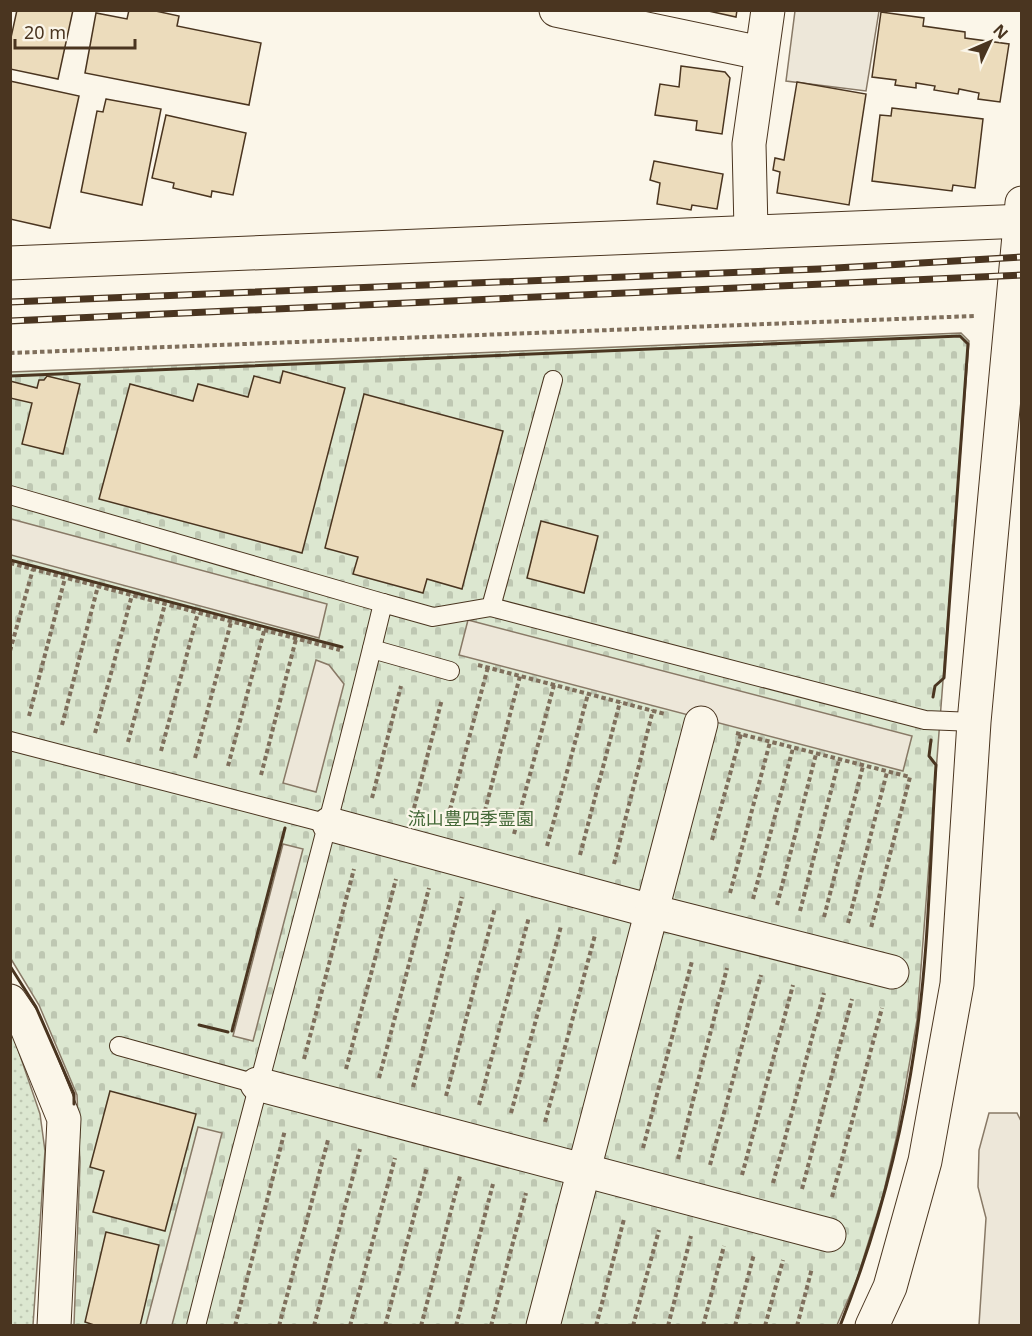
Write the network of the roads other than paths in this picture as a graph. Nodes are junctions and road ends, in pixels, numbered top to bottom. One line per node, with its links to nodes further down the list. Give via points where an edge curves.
1 (556, 10): 3 (street, via 641,22)
2 (768, 10): 3 (street)
3 (761, 53): 5 (street, via 749,144)
4 (1020, 215): 5 (street); 13 (street)
5 (751, 230): 6 (street)
6 (10, 263)
7 (553, 380): 10 (lane)
8 (10, 495): 9 (lane)
9 (383, 603): 10 (lane, via 433,617); 11 (lane)
10 (491, 607): 13 (lane, via 925,720)
11 (371, 653): 12 (lane); 16 (lane)
12 (450, 671)
13 (974, 722): 27 (street, via 957,984 925,1161 890,1287)
14 (701, 723): 17 (street)
15 (16, 742): 16 (lane)
16 (329, 824): 17 (street); 21 (lane)
17 (651, 911): 18 (street); 22 (street)
18 (892, 972)
19 (10, 1001): 24 (street, via 25,1023 64,1119)
20 (119, 1046): 21 (lane)
21 (257, 1084): 22 (street); 25 (lane)
22 (584, 1170): 23 (street); 26 (street)
23 (825, 1234)
24 (54, 1326)
25 (196, 1326)
26 (543, 1326)
27 (872, 1326)

